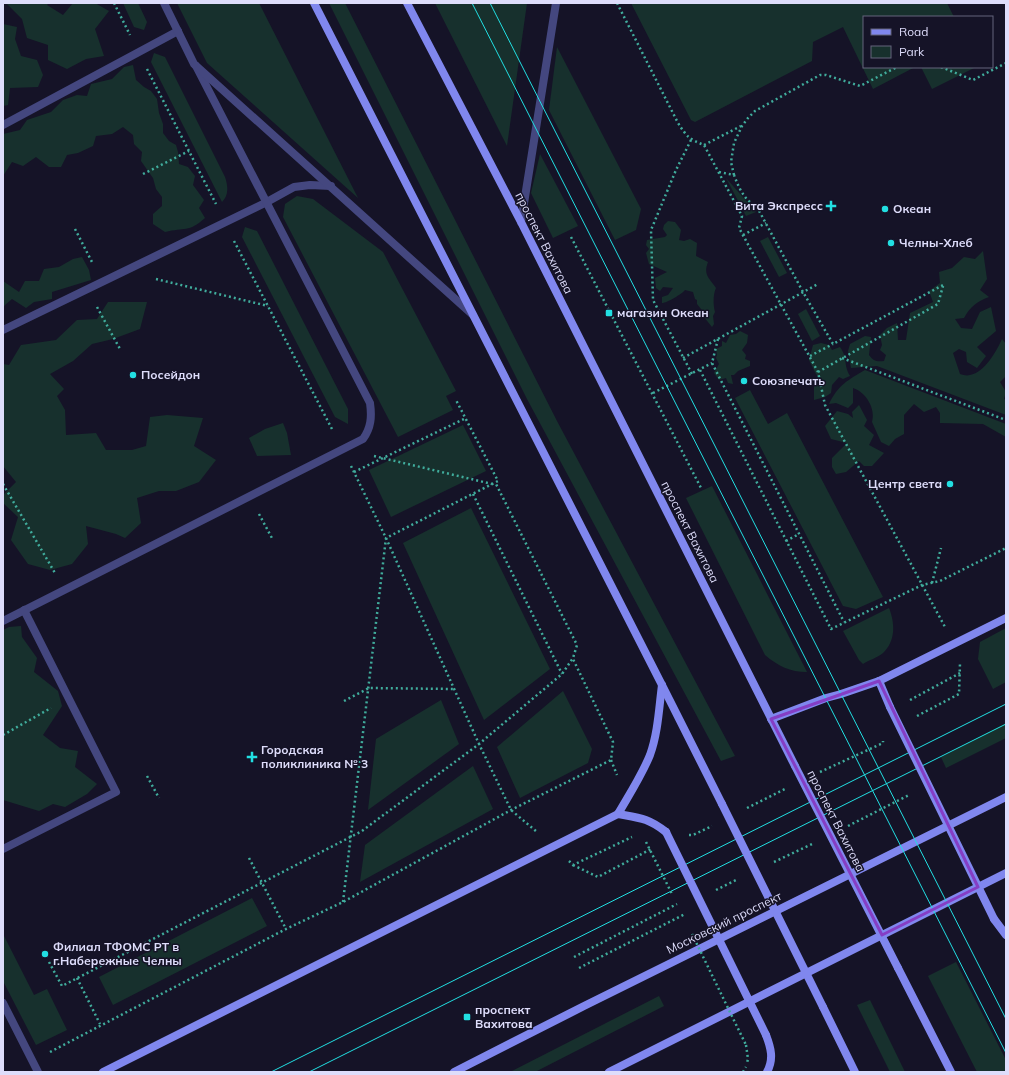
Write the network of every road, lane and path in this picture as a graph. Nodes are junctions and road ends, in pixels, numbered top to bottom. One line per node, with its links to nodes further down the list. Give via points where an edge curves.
1 (114, 3): 8 (path)
2 (164, 3): 7 (street)
3 (314, 3): 37 (main road)
4 (407, 3): 24 (main road, проспект Вахитова)
5 (556, 3): 24 (street)
6 (617, 3): 15 (path, via 678,123)
7 (178, 31): 8 (street); 10 (street)
8 (138, 52): 13 (street); 17 (path)
9 (1006, 63): 12 (path, via 973,80)
10 (194, 64): 21 (street); 22 (street)
11 (895, 68): 14 (path, via 860,86 820,75 754,111)
12 (944, 68)
13 (3, 125)
14 (742, 126): 16 (path); 20 (path, via 732,152)
15 (691, 140): 16 (path); 43 (path, via 651,230 652,300)
16 (704, 145): 18 (path)
17 (189, 151): 19 (path); 23 (path)
18 (718, 171): 20 (path); 27 (path, via 742,216 739,228)
19 (143, 174)
20 (734, 174): 25 (path, via 743,194 757,207)
21 (331, 186): 22 (street, via 294,187); 37 (street)
22 (265, 203): 30 (street); 53 (street, via 370,403 368,433)
23 (217, 206)
24 (521, 222): 84 (main road, проспект Вахитова)
25 (766, 222): 27 (path); 34 (path)
26 (75, 229): 31 (path)
27 (743, 235): 35 (path)
28 (571, 237): 49 (path)
29 (234, 240): 36 (path)
30 (124, 271): 31 (street); 36 (path)
31 (102, 282): 33 (street)
32 (818, 284): 34 (path)
33 (88, 289): 38 (street); 41 (path)
34 (803, 292): 35 (path); 40 (path)
35 (781, 304): 39 (path); 42 (path)
36 (268, 306): 53 (path)
37 (473, 316): 77 (main road)
38 (3, 330)
39 (718, 339): 43 (path); 45 (path)
40 (833, 344): 42 (path); 44 (path, via 943,285 938,304)
41 (120, 349)
42 (810, 356): 47 (path)
43 (683, 358): 48 (path)
44 (842, 358): 47 (path); 52 (path)
45 (712, 363): 46 (path); 61 (path)
46 (700, 370): 48 (path); 64 (path)
47 (818, 372): 68 (path, via 825,405)
48 (692, 374): 49 (path)
49 (653, 393): 58 (path)
50 (456, 400): 51 (path)
51 (466, 418): 54 (path); 56 (path, via 498,481)
52 (1006, 420)
53 (342, 449): 55 (path); 69 (street)
54 (383, 458): 55 (path); 56 (path)
55 (354, 472): 62 (path)
56 (494, 483): 59 (path); 74 (path, via 577,645)
57 (3, 484): 69 (path)
58 (701, 488)
59 (473, 494): 62 (path); 75 (path)
60 (259, 514): 63 (path)
61 (800, 534): 64 (path); 73 (path)
62 (386, 538): 78 (path); 79 (path)
63 (273, 540)
64 (786, 541): 73 (path, via 831,629)
65 (941, 548): 67 (path)
66 (1006, 548): 67 (path, via 940,581)
67 (932, 582): 68 (path)
68 (922, 585): 73 (path)
69 (65, 589): 70 (street)
70 (24, 610): 72 (street); 80 (street)
71 (1006, 618): 76 (main road)
72 (3, 621)
73 (844, 622)
74 (573, 658): 75 (path); 88 (path, via 613,742)
75 (562, 674): 87 (path)
76 (879, 681): 84 (main road); 123 (main road, bridge, via 994,919)
77 (662, 685): 98 (main road, via 657,727 650,754); 137 (main road, bridge)
78 (369, 688): 79 (path); 81 (path); 104 (path)
79 (454, 689): 87 (path)
80 (69, 698): 85 (path); 108 (street, via 116,792)
81 (344, 701)
82 (905, 702): 83 (path, via 960,673 959,694)
83 (915, 717)
84 (771, 719): 138 (main road, проспект Вахитова, bridge)
85 (3, 735)
86 (884, 738): 89 (path, via 883,742)
87 (479, 744): 96 (path); 104 (path)
88 (611, 760): 90 (path); 96 (path)
89 (816, 774)
90 (617, 775)
91 (147, 776): 95 (path)
92 (788, 787): 97 (path)
93 (909, 795): 100 (path)
94 (1006, 797): 133 (main road, Московский проспект)
95 (159, 798)
96 (511, 810): 101 (path); 117 (path)
97 (741, 811)
98 (618, 814): 132 (main road); 136 (main road, bridge, via 643,818 666,832 766,1035 771,1049 771,1062)
99 (713, 825): 102 (path, via 693,835)
100 (842, 829)
101 (537, 832)
102 (683, 834)
103 (635, 836): 112 (path)
104 (352, 837): 115 (path); 117 (path)
105 (646, 842): 124 (path, bridge, via 677,904)
106 (815, 842): 111 (path)
107 (658, 846): 112 (path, via 598,877)
108 (3, 849)
109 (564, 856): 112 (path)
110 (249, 858): 115 (path)
111 (774, 862)
112 (573, 866)
113 (1006, 873): 134 (main road)
114 (739, 879): 116 (path)
115 (262, 883): 121 (path); 127 (path)
116 (711, 892)
117 (343, 902): 121 (path)
118 (680, 911): 120 (path)
119 (690, 912): 126 (path)
120 (684, 918)
121 (286, 929): 129 (path)
122 (691, 932): 135 (path, bridge, via 746,1045 748,1059 746,1070)
123 (1006, 935)
124 (574, 957)
125 (49, 962): 127 (path, via 62,986)
126 (579, 968)
127 (77, 978): 129 (path)
128 (3, 1003): 130 (street)
129 (100, 1024): 130 (path)
130 (32, 1061): 131 (street)
131 (38, 1072)
132 (102, 1072)
133 (454, 1072)
134 (609, 1072)
135 (743, 1072)
136 (767, 1072)
137 (854, 1072)
138 (951, 1072)

